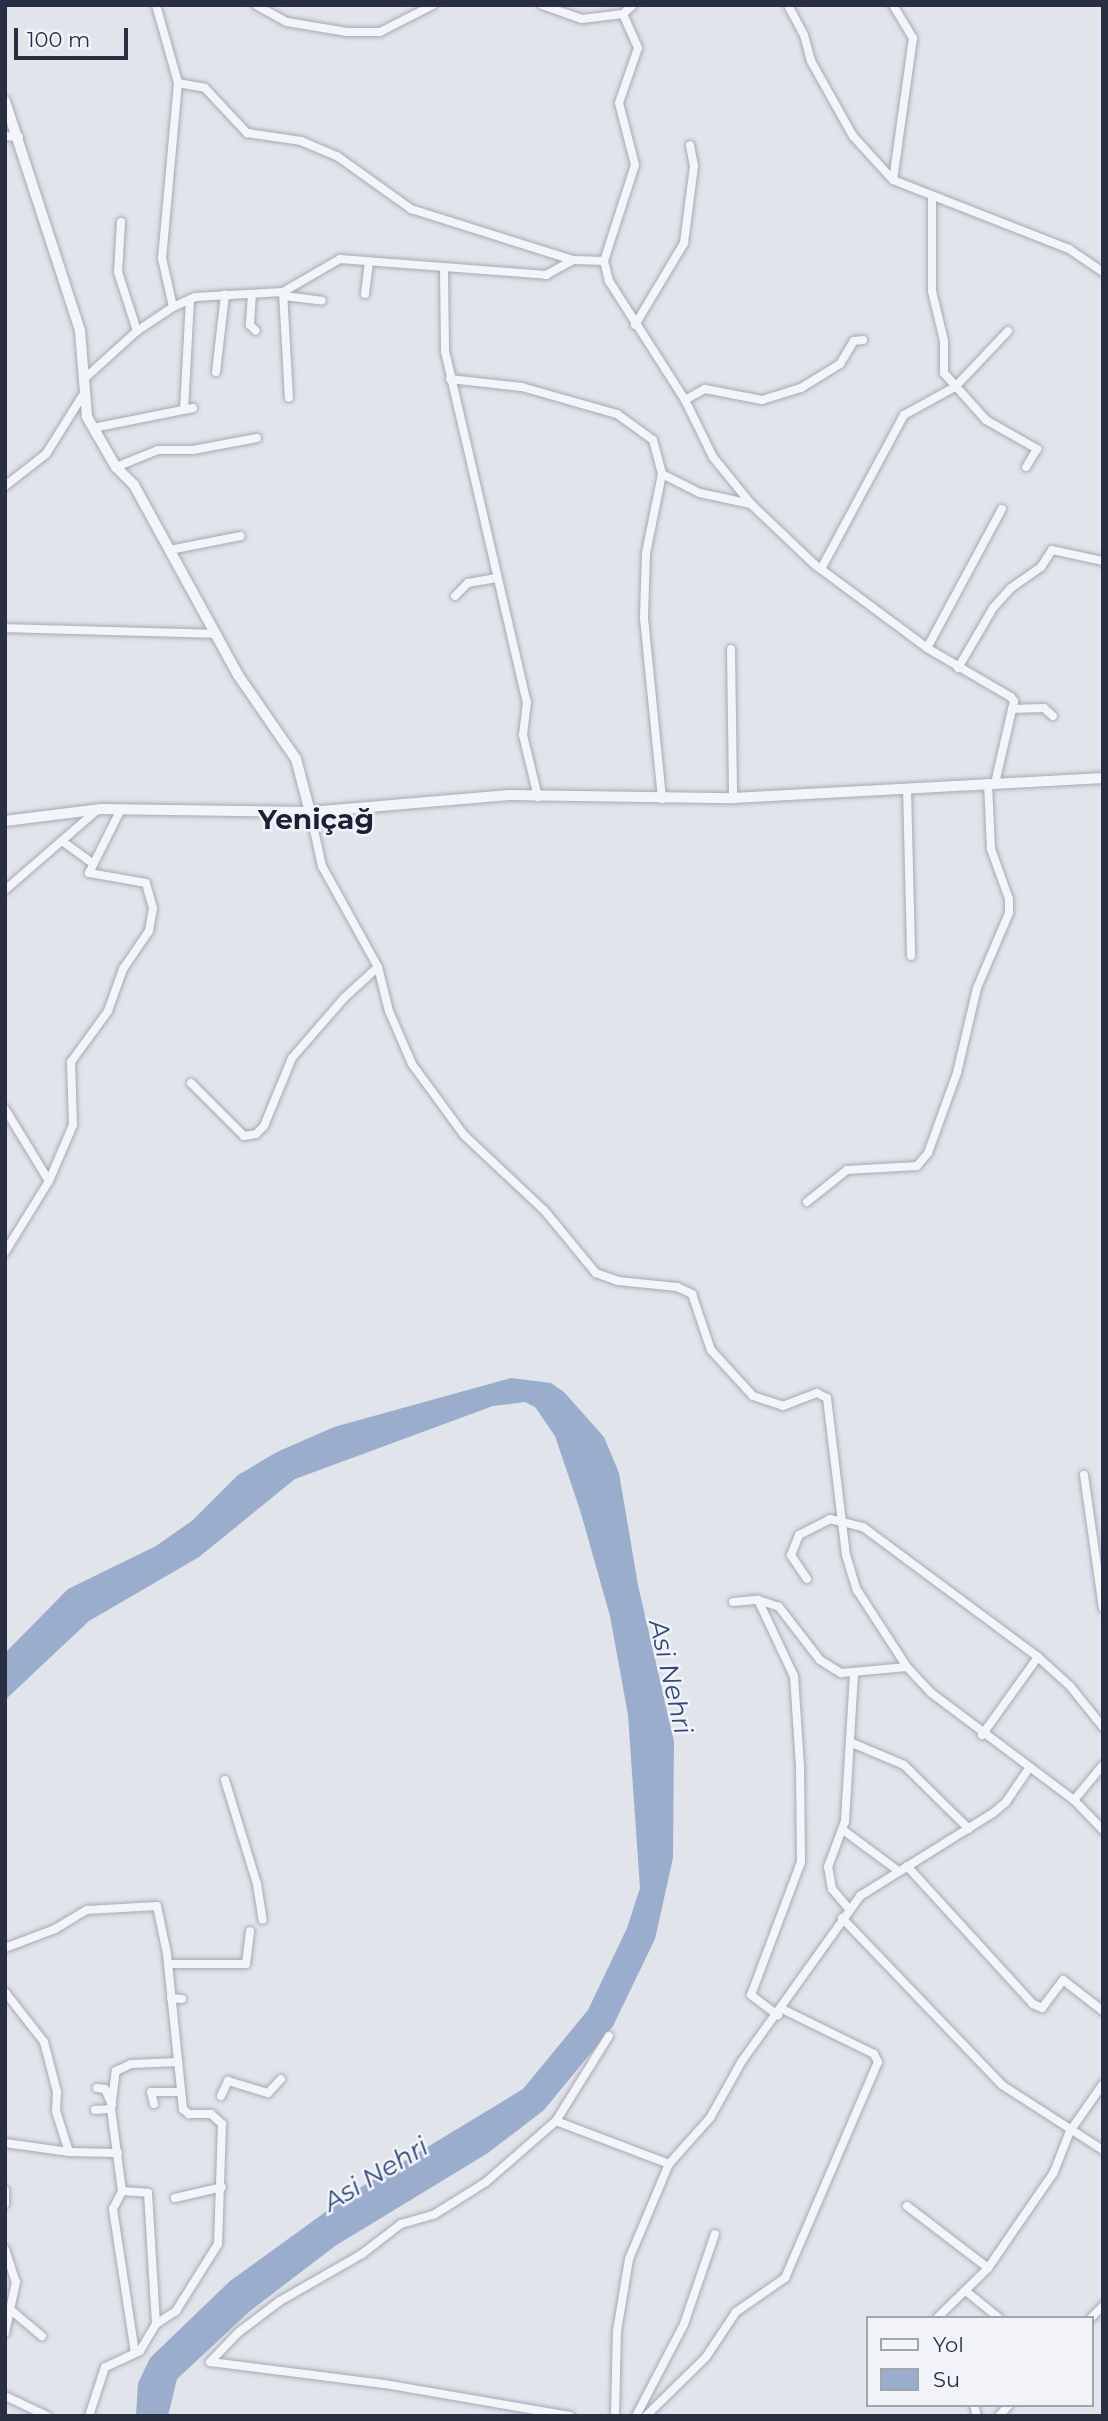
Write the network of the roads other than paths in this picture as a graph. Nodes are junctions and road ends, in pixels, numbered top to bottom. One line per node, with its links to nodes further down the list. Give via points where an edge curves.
1 (156, 5): 9 (street)
2 (256, 5): 3 (street, via 287,22 380,32)
3 (433, 5)
4 (542, 5): 8 (street, via 582,19)
5 (633, 5): 8 (street)
6 (788, 5): 14 (street, via 811,61 853,136)
7 (892, 5): 14 (street, via 913,38)
8 (623, 14): 19 (street, via 638,48 619,103 635,165)
9 (178, 83): 17 (street, via 205,88 247,133 301,141 337,156 411,209); 28 (street, via 162,258)
10 (5, 101): 12 (street)
11 (5, 136): 12 (street)
12 (19, 137): 35 (street, via 79,331)
13 (690, 145): 29 (street, via 694,166 684,243)
14 (893, 180): 15 (street)
15 (932, 196): 21 (street, via 1069,249); 37 (street, via 932,291 944,341 944,373)
16 (121, 222): 30 (street, via 118,271)
17 (573, 260): 19 (street); 20 (street, via 546,275)
18 (369, 261): 20 (street); 23 (street, via 340,259); 24 (street)
19 (604, 261): 29 (street, via 609,281)
20 (444, 269): 36 (street, via 442,321)
21 (1103, 272)
22 (252, 294): 23 (street); 25 (street); 31 (street, via 250,325)
23 (284, 294): 27 (street); 39 (street)
24 (365, 294)
25 (225, 295): 26 (street); 34 (street)
26 (190, 299): 28 (street); 41 (street, via 188,409)
27 (322, 301)
28 (173, 307): 30 (street)
29 (635, 326): 40 (street)
30 (137, 331): 35 (street)
31 (256, 331)
32 (1008, 331): 37 (street)
33 (863, 340): 40 (street, via 854,341 839,364 801,388 762,400 705,389)
34 (216, 372)
35 (84, 379): 38 (street)
36 (450, 379): 45 (street, via 522,387 617,414 653,440); 54 (street)
37 (955, 387): 44 (street, via 986,420 1037,449); 53 (street, via 904,415)
38 (83, 395): 41 (street); 46 (street, via 46,453)
39 (289, 398)
40 (685, 400): 48 (street, via 713,457)
41 (93, 428): 43 (street)
42 (257, 438): 43 (street, via 193,450 158,450)
43 (116, 467): 51 (street, via 135,485)
44 (1026, 467)
45 (662, 474): 48 (street, via 700,493); 68 (street, via 646,553 644,618)
46 (10, 475): 47 (street)
47 (5, 486)
48 (751, 504): 53 (street)
49 (1002, 509): 58 (street)
50 (241, 536): 51 (street)
51 (170, 550): 57 (street)
52 (1103, 561): 60 (street, via 1052,550 1041,567 1010,588 993,608)
53 (821, 569): 58 (street)
54 (497, 578): 55 (street, via 468,583); 66 (street, via 527,702 523,735)
55 (455, 596)
56 (5, 628): 57 (street)
57 (217, 634): 71 (street, via 296,759)
58 (927, 648): 60 (street)
59 (731, 649): 67 (street)
60 (958, 668): 61 (street, via 1011,697)
61 (1012, 709): 62 (street, via 1044,708); 64 (street)
62 (1053, 716)
63 (1103, 778): 64 (street)
64 (992, 783): 65 (street); 81 (street, via 991,849 1009,899 1009,913 977,988 957,1073 928,1153 917,1166 847,1170)
65 (907, 788): 67 (street); 76 (street)
66 (538, 797): 68 (street); 71 (street, via 509,795)
67 (733, 798): 68 (street)
68 (662, 799)
69 (121, 809): 70 (street); 71 (street); 74 (street)
70 (95, 812): 72 (street); 73 (street)
71 (310, 812): 77 (street, via 322,866)
72 (5, 821)
73 (62, 841): 74 (street); 75 (street)
74 (94, 864): 80 (street, via 89,873 146,883 153,908 149,931 123,969 108,1011 71,1062 73,1125)
75 (5, 890)
76 (911, 956)
77 (378, 967): 78 (street, via 292,1058 264,1126 256,1134 244,1136); 84 (street, via 389,1011 412,1064 464,1135 544,1210 584,1263 618,1281 677,1287 692,1294 711,1350 763,1402 783,1406 817,1393 827,1398)
78 (191, 1083)
79 (5, 1109): 80 (street)
80 (49, 1181): 82 (street)
81 (807, 1202)
82 (5, 1252)
83 (1084, 1475): 88 (street)
84 (841, 1518): 85 (street, via 810,1527 794,1541 792,1560); 89 (street, via 873,1534); 90 (street, via 857,1590)
85 (807, 1579)
86 (758, 1600): 87 (street); 91 (street, via 786,1614 830,1668); 114 (street, via 794,1676 800,1766 801,1862 751,1995)
87 (733, 1602)
88 (1103, 1608)
89 (1038, 1657): 92 (street, via 1070,1686); 93 (street)
90 (907, 1667): 91 (street); 93 (street, via 941,1703)
91 (854, 1673): 94 (street)
92 (1103, 1727)
93 (982, 1735): 96 (street)
94 (852, 1743): 99 (street, via 904,1765); 100 (street)
95 (1103, 1765): 98 (street)
96 (1030, 1766): 98 (street); 99 (street, via 1006,1802)
97 (225, 1780): 106 (street, via 257,1884)
98 (1074, 1800): 101 (street)
99 (969, 1829): 102 (street)
100 (843, 1830): 103 (street); 104 (street, via 828,1878)
101 (1103, 1830)
102 (907, 1866): 103 (street); 113 (street, via 1033,2004 1042,2008 1063,1980)
103 (897, 1870): 104 (street)
104 (849, 1909): 105 (street)
105 (842, 1918): 114 (street); 126 (street, via 1002,2085)
106 (263, 1920)
107 (250, 1931): 109 (street, via 246,1964)
108 (5, 1948): 109 (street, via 55,1929 87,1910 151,1902 162,1917)
109 (168, 1964): 111 (street)
110 (5, 1992): 129 (street, via 44,2042 57,2092 56,2112)
111 (171, 1998): 112 (street); 116 (street)
112 (183, 1999)
113 (1103, 2011)
114 (780, 2012): 131 (street, via 742,2061 710,2118); 156 (street, via 874,2054 878,2062 786,2278 736,2312 706,2357)
115 (609, 2036): 125 (street)
116 (177, 2062): 120 (street); 123 (street, via 117,2067)
117 (281, 2079): 121 (street, via 268,2093 228,2081)
118 (1103, 2084): 126 (street)
119 (97, 2088): 123 (street, via 105,2089)
120 (181, 2092): 122 (street, via 151,2092); 132 (street, via 186,2113 211,2114 221,2120)
121 (221, 2096)
122 (154, 2104)
123 (111, 2107): 124 (street); 130 (street)
124 (95, 2110)
125 (556, 2121): 131 (street); 153 (street, via 486,2182 435,2214 401,2224 362,2254 280,2301 239,2332 210,2362 384,2384)
126 (1070, 2131): 128 (street); 140 (street, via 1054,2172)
127 (5, 2143): 129 (street)
128 (1103, 2150)
129 (69, 2152): 130 (street)
130 (118, 2153): 134 (street)
131 (669, 2164): 154 (street, via 629,2259 617,2331)
132 (222, 2188): 135 (street); 146 (street, via 218,2244 176,2311)
133 (5, 2190): 136 (street)
134 (122, 2191): 146 (street, via 148,2193); 149 (street, via 113,2210)
135 (175, 2198)
136 (5, 2204)
137 (907, 2206): 140 (street)
138 (715, 2234): 155 (street, via 684,2324)
139 (5, 2249): 142 (street, via 16,2282)
140 (988, 2268): 141 (street)
141 (967, 2292): 144 (street); 145 (street)
142 (9, 2299): 143 (street)
143 (12, 2311): 147 (street); 148 (street)
144 (939, 2316)
145 (997, 2316)
146 (156, 2324): 149 (street)
147 (5, 2333)
148 (42, 2336)
149 (135, 2353): 152 (street, via 105,2367)
150 (5, 2396): 151 (street)
151 (47, 2416)
152 (89, 2416)
153 (570, 2416)
154 (615, 2416)
155 (636, 2416)
156 (646, 2416)

